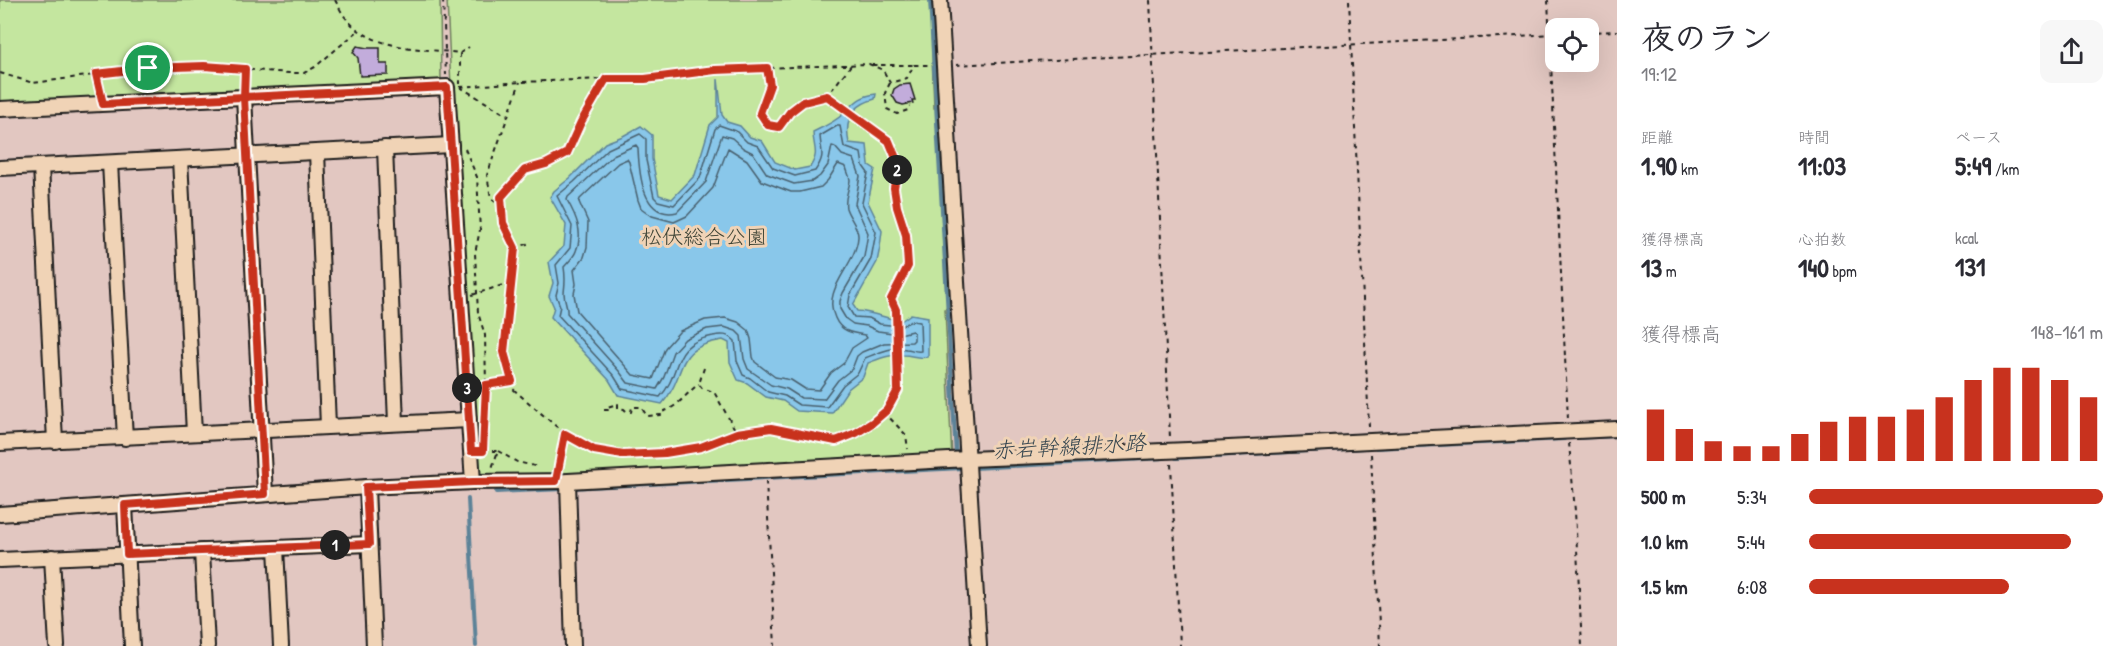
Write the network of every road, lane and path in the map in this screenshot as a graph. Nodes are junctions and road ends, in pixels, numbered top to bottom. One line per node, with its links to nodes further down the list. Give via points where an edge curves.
1 (335, 0): 8 (path, via 345,18)
2 (443, 0): 14 (path)
3 (940, 0): 20 (street)
4 (1150, 0): 16 (path)
5 (1349, 0): 12 (path)
6 (1548, 0): 7 (path)
7 (1549, 18)
8 (359, 30): 14 (path, via 394,45); 22 (path, via 304,73)
9 (1617, 31): 10 (path)
10 (1599, 32)
11 (1545, 34): 12 (path)
12 (1351, 45): 16 (path); 68 (path)
13 (469, 47): 15 (path)
14 (445, 51): 15 (path); 29 (path)
15 (460, 54): 29 (path)
16 (1153, 55): 20 (path); 72 (path)
17 (869, 64): 18 (path); 19 (path); 28 (path, via 883,70)
18 (851, 65): 21 (path); 30 (path)
19 (914, 65): 20 (path); 28 (path, via 908,78)
20 (944, 65): 73 (street)
21 (767, 68): 26 (path); 30 (path, via 770,85 760,113 768,125 779,127 803,102)
22 (245, 69): 25 (path, via 204,66); 31 (path)
23 (1551, 72): 61 (path)
24 (0, 73): 25 (path, via 33,83)
25 (96, 74): 33 (path)
26 (606, 79): 27 (path); 45 (path, via 567,153 525,170 501,197)
27 (520, 82): 29 (path); 36 (path)
28 (891, 83): 34 (path, via 885,93 887,109 897,114)
29 (454, 87): 31 (street); 32 (path); 36 (path); 37 (street)
30 (827, 96): 55 (path, via 889,141 898,163 894,188 906,235 908,266 891,299 896,310 898,390)
31 (244, 97): 33 (street); 40 (street)
32 (460, 97)
33 (103, 104): 35 (street)
34 (910, 106)
35 (0, 109)
36 (508, 115): 45 (path, via 487,175 491,198)
37 (457, 145): 38 (street); 49 (path, via 477,177); 56 (street)
38 (385, 148): 39 (street); 57 (street)
39 (317, 152): 40 (street); 58 (street)
40 (248, 156): 41 (street); 60 (street)
41 (180, 159): 42 (street); 62 (street)
42 (110, 163): 43 (street); 65 (street)
43 (41, 166): 44 (street); 67 (street)
44 (0, 168)
45 (502, 208): 47 (path, via 503,223)
46 (530, 243): 47 (path)
47 (515, 248): 48 (path)
48 (512, 282): 49 (path); 51 (path, via 504,352)
49 (478, 294): 53 (path, via 478,313 485,335)
50 (704, 368): 52 (path)
51 (512, 381): 53 (path); 64 (path, via 513,389)
52 (699, 384): 54 (path, via 661,415 648,416 641,407 632,407 627,412 618,404); 63 (path, via 714,392)
53 (486, 385): 66 (path)
54 (604, 410)
55 (884, 412): 63 (path, via 856,433 836,441 771,428); 74 (path, via 906,435)
56 (469, 420): 57 (street); 70 (street)
57 (396, 423): 58 (street)
58 (328, 426): 60 (street)
59 (1617, 429): 61 (street)
60 (262, 430): 62 (street); 80 (street)
61 (1568, 431): 68 (street); 99 (path)
62 (194, 433): 65 (street)
63 (737, 433): 64 (path, via 701,447 623,455 594,450)
64 (565, 434): 78 (path)
65 (125, 438): 67 (street)
66 (483, 440)
67 (55, 441): 69 (street)
68 (1369, 441): 72 (street); 98 (path)
69 (0, 443)
70 (471, 451): 71 (path); 76 (street)
71 (498, 451): 75 (path, via 517,462); 76 (path, via 491,471)
72 (1170, 451): 73 (street); 97 (path)
73 (967, 459): 74 (street); 96 (street)
74 (910, 462): 78 (street)
75 (548, 468)
76 (478, 482): 78 (street); 79 (street)
77 (766, 483): 95 (path)
78 (565, 485): 94 (street)
79 (366, 487): 80 (street); 83 (street)
80 (265, 494): 81 (street)
81 (125, 505): 82 (street); 86 (street)
82 (0, 514)
83 (369, 544): 84 (street); 93 (street)
84 (276, 548): 85 (street); 92 (street)
85 (202, 551): 86 (street); 91 (street)
86 (127, 554): 87 (street); 90 (street)
87 (52, 557): 88 (street); 89 (street)
88 (0, 560)
89 (57, 646)
90 (132, 646)
91 (207, 646)
92 (281, 646)
93 (374, 646)
94 (573, 646)
95 (775, 646)
96 (979, 646)
97 (1180, 646)
98 (1380, 646)
99 (1582, 646)

